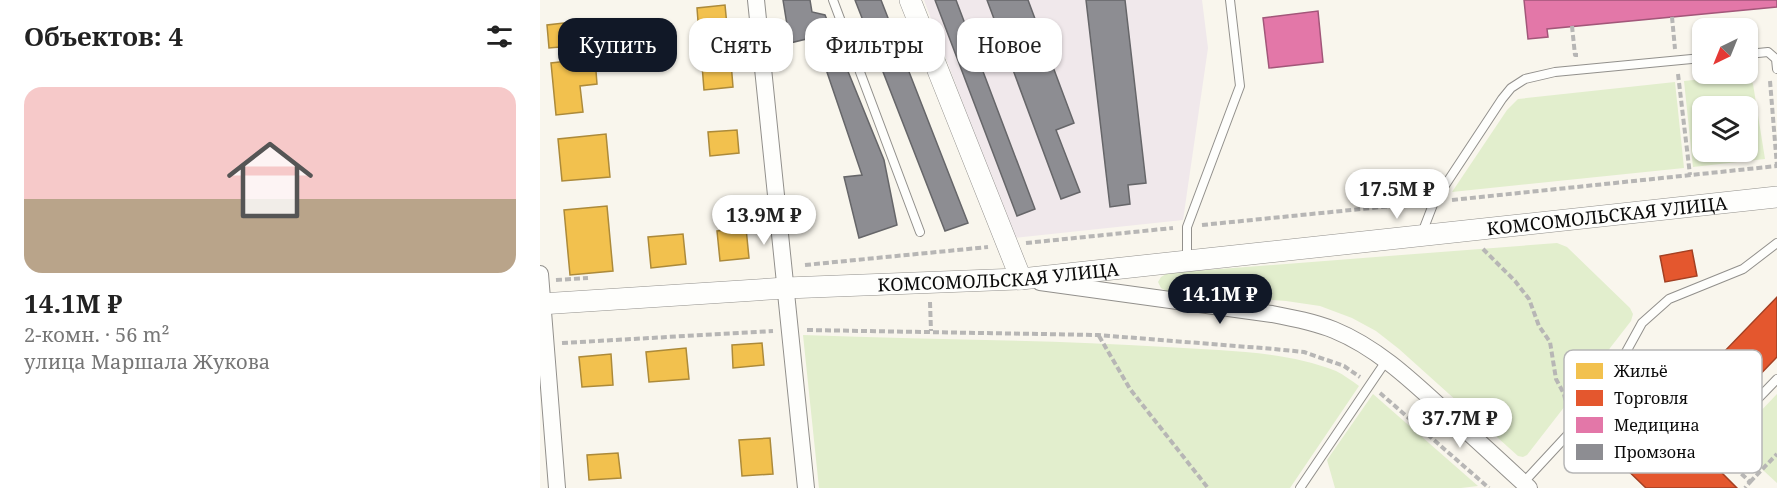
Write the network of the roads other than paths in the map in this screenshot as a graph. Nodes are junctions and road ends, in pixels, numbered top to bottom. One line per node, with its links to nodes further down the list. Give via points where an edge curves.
1 (756, 0): 16 (street)
2 (833, 0): 9 (lane)
3 (910, 0): 14 (street)
4 (1230, 0): 12 (lane, via 1240,86 1187,227)
5 (1758, 53): 7 (lane, via 1768,52 1776,59)
6 (1692, 59): 10 (lane, via 1555,72 1525,79 1511,88 1434,201)
7 (1777, 69)
8 (1777, 197): 10 (street, КОМСОМОЛЬСКАЯ УЛИЦА)
9 (920, 232)
10 (1421, 237): 12 (street, КОМСОМОЛЬСКАЯ УЛИЦА)
11 (1777, 243): 18 (lane, via 1743,269 1669,300 1642,323)
12 (1187, 262): 14 (street, КОМСОМОЛЬСКАЯ УЛИЦА)
13 (540, 274): 15 (street)
14 (1021, 279): 16 (street, КОМСОМОЛЬСКАЯ УЛИЦА); 19 (street, via 1308,321 1353,339)
15 (541, 281): 17 (street)
16 (786, 288): 17 (street, КОМСОМОЛЬСКАЯ УЛИЦА); 25 (street)
17 (541, 304): 24 (street)
18 (1627, 350)
19 (1386, 361): 23 (street); 26 (lane)
20 (1777, 379): 21 (lane)
21 (1762, 394)
22 (1564, 439): 23 (lane)
23 (1526, 486)
24 (557, 488)
25 (806, 488)
26 (1300, 488)

